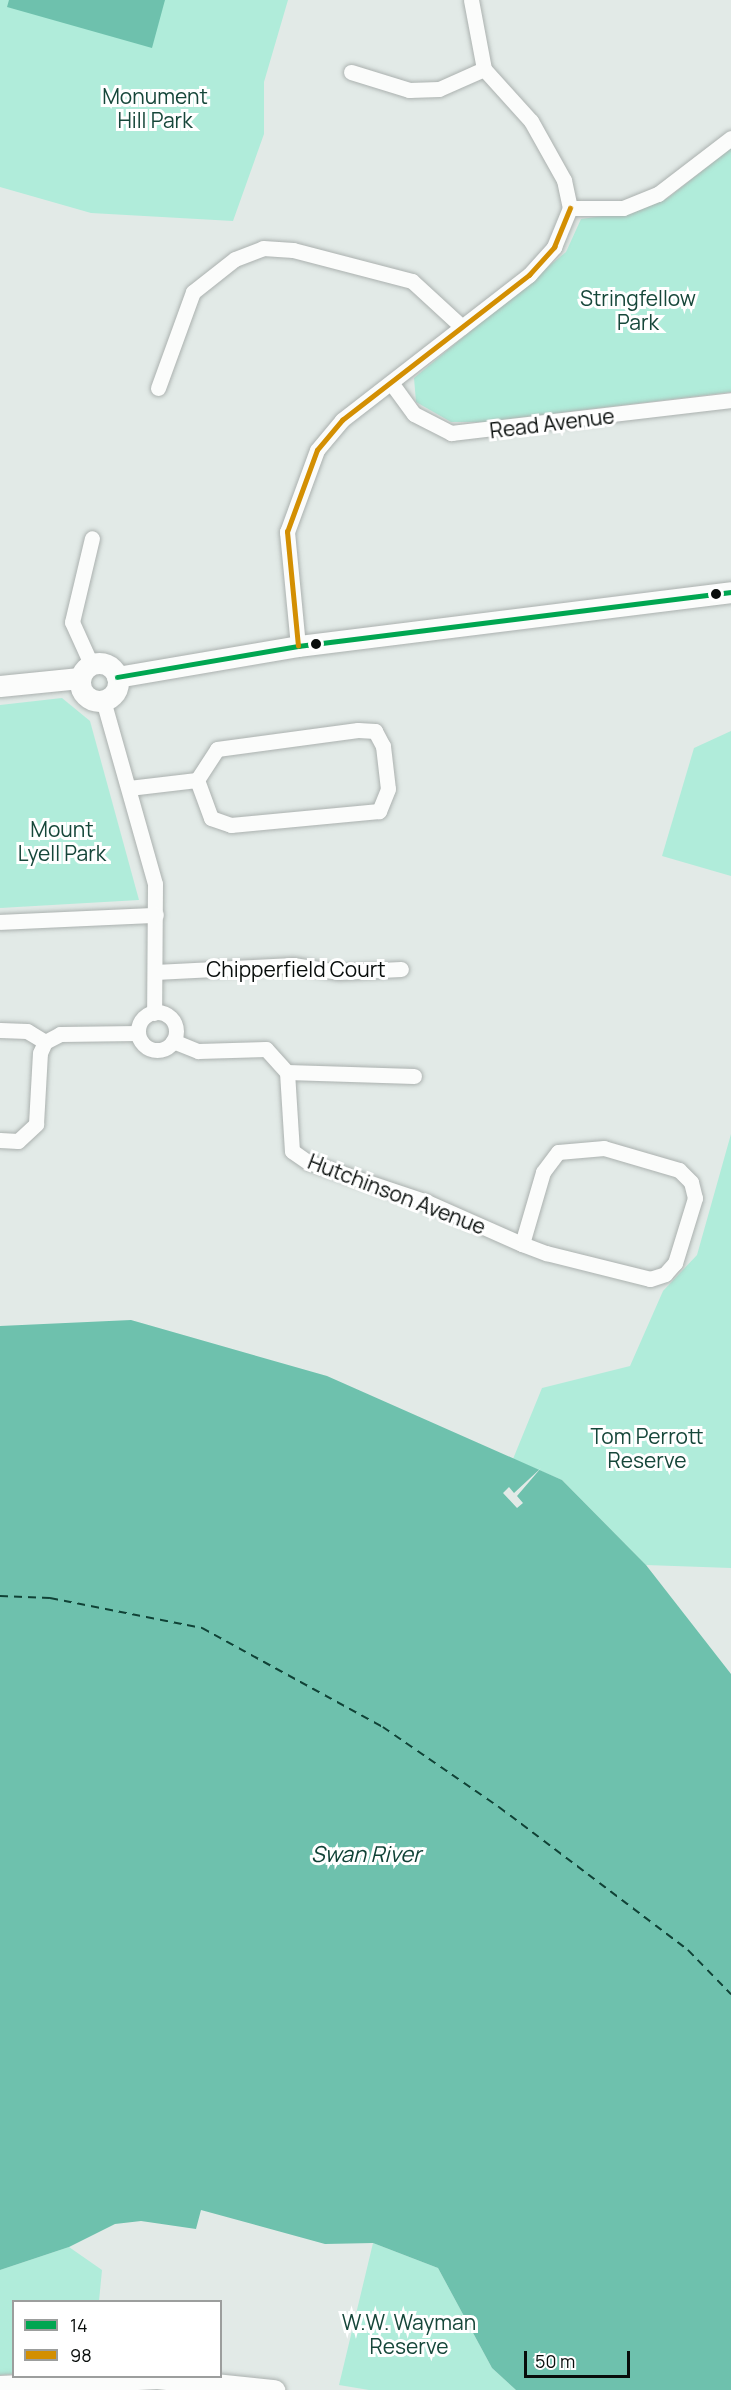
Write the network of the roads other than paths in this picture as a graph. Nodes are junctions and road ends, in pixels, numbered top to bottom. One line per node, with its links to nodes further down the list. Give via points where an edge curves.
1 (471, 0): 2 (street)
2 (484, 69): 3 (street, via 439,89 409,90); 5 (street, via 537,130 564,180)
3 (351, 72)
4 (731, 138): 5 (street, via 658,194 623,208)
5 (570, 208): 6 (street, via 554,247)
6 (462, 327): 7 (street); 8 (street, via 412,281 294,250 263,248 234,259 193,292)
7 (392, 384): 9 (street, Read Avenue, via 414,414 451,433); 12 (street, via 342,420 317,450 298,492 287,532)
8 (158, 388)
9 (731, 400)
10 (92, 538): 13 (street, via 72,622)
11 (731, 592): 12 (street)
12 (298, 646): 14 (street)
13 (85, 671): 14 (street, via 110,666); 15 (street); 16 (street, via 85,696)
14 (117, 677): 16 (street, via 117,689)
15 (0, 686)
16 (103, 700): 18 (street)
17 (197, 780): 17 (street, via 217,749 367,729 380,737 388,789 384,806 372,814 231,825 211,818); 18 (street)
18 (129, 788): 19 (street, via 155,884)
19 (156, 915): 20 (street); 22 (street)
20 (0, 922)
21 (401, 969): 22 (street, Chipperfield Court, via 339,972 294,965)
22 (155, 972): 23 (street)
23 (154, 1013): 25 (street, via 140,1022); 26 (street, via 174,1023)
24 (0, 1030): 27 (street, via 27,1030)
25 (138, 1033): 26 (street, via 153,1050); 27 (street, via 60,1034)
26 (173, 1041): 28 (street, via 198,1051 266,1049)
27 (45, 1042): 30 (street, via 40,1053 36,1124 18,1141)
28 (287, 1072): 29 (street); 31 (street, Hutchinson Avenue, via 292,1152)
29 (414, 1076)
30 (0, 1140)
31 (522, 1244): 31 (street, Hutchinson Avenue, via 650,1279 665,1274 675,1263 695,1198 691,1182 679,1170 604,1148 558,1152 543,1172)
32 (0, 2386): 33 (street, via 157,2378)
33 (274, 2390)

